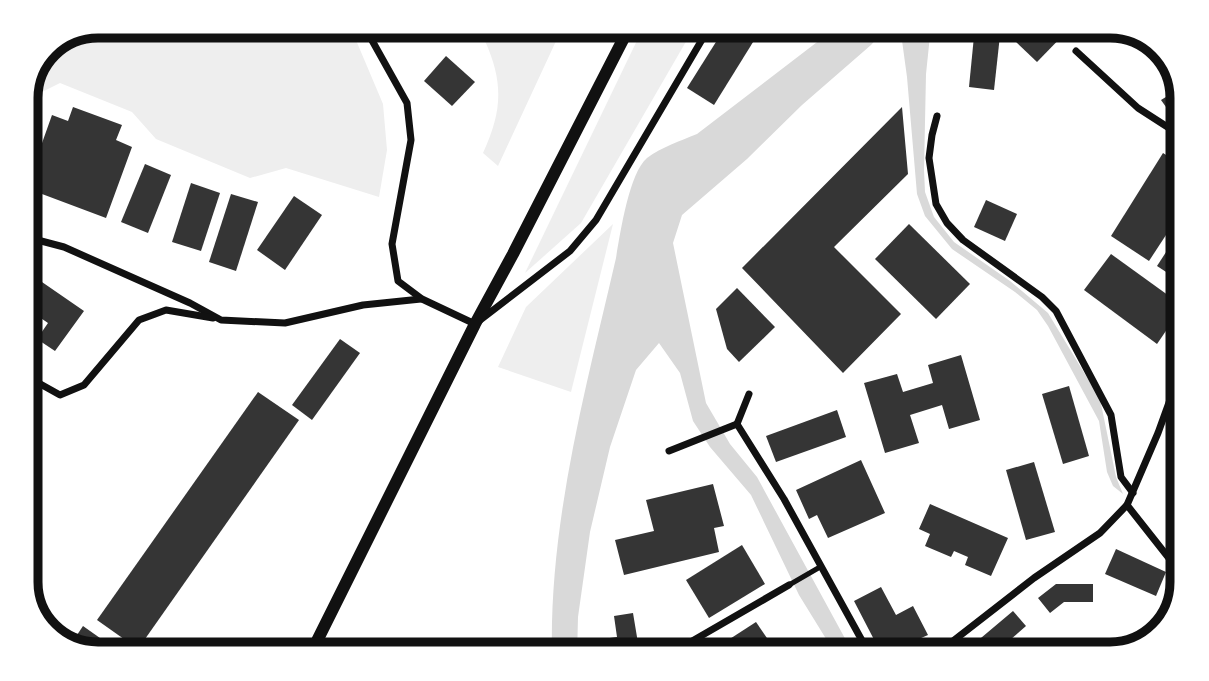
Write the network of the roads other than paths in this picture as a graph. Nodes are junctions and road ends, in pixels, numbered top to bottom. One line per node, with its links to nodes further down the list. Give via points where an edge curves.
1 (371, 38): 8 (street, via 407,103 411,140 392,244 398,281)
2 (624, 38): 10 (street)
3 (703, 38): 10 (street, via 596,220 570,251)
4 (1076, 51): 6 (street, via 1138,108)
5 (937, 116): 16 (street, via 929,158 936,204 963,240 1042,296 1056,312 1111,415 1121,477)
6 (1170, 129)
7 (39, 240): 9 (street, via 64,247)
8 (422, 299): 9 (street, via 363,305 285,323); 10 (street)
9 (221, 320): 11 (street, via 166,310 139,320 84,385 60,395)
10 (475, 324): 21 (street)
11 (39, 383)
12 (749, 394): 14 (street)
13 (1170, 400): 16 (street)
14 (737, 424): 15 (street); 19 (street)
15 (669, 451)
16 (1133, 493): 17 (street)
17 (1127, 505): 18 (street); 24 (street, via 1100,533)
18 (1170, 560)
19 (820, 567): 20 (lane); 23 (street)
20 (789, 585): 22 (street)
21 (316, 642)
22 (690, 642)
23 (863, 642)
24 (952, 642)

